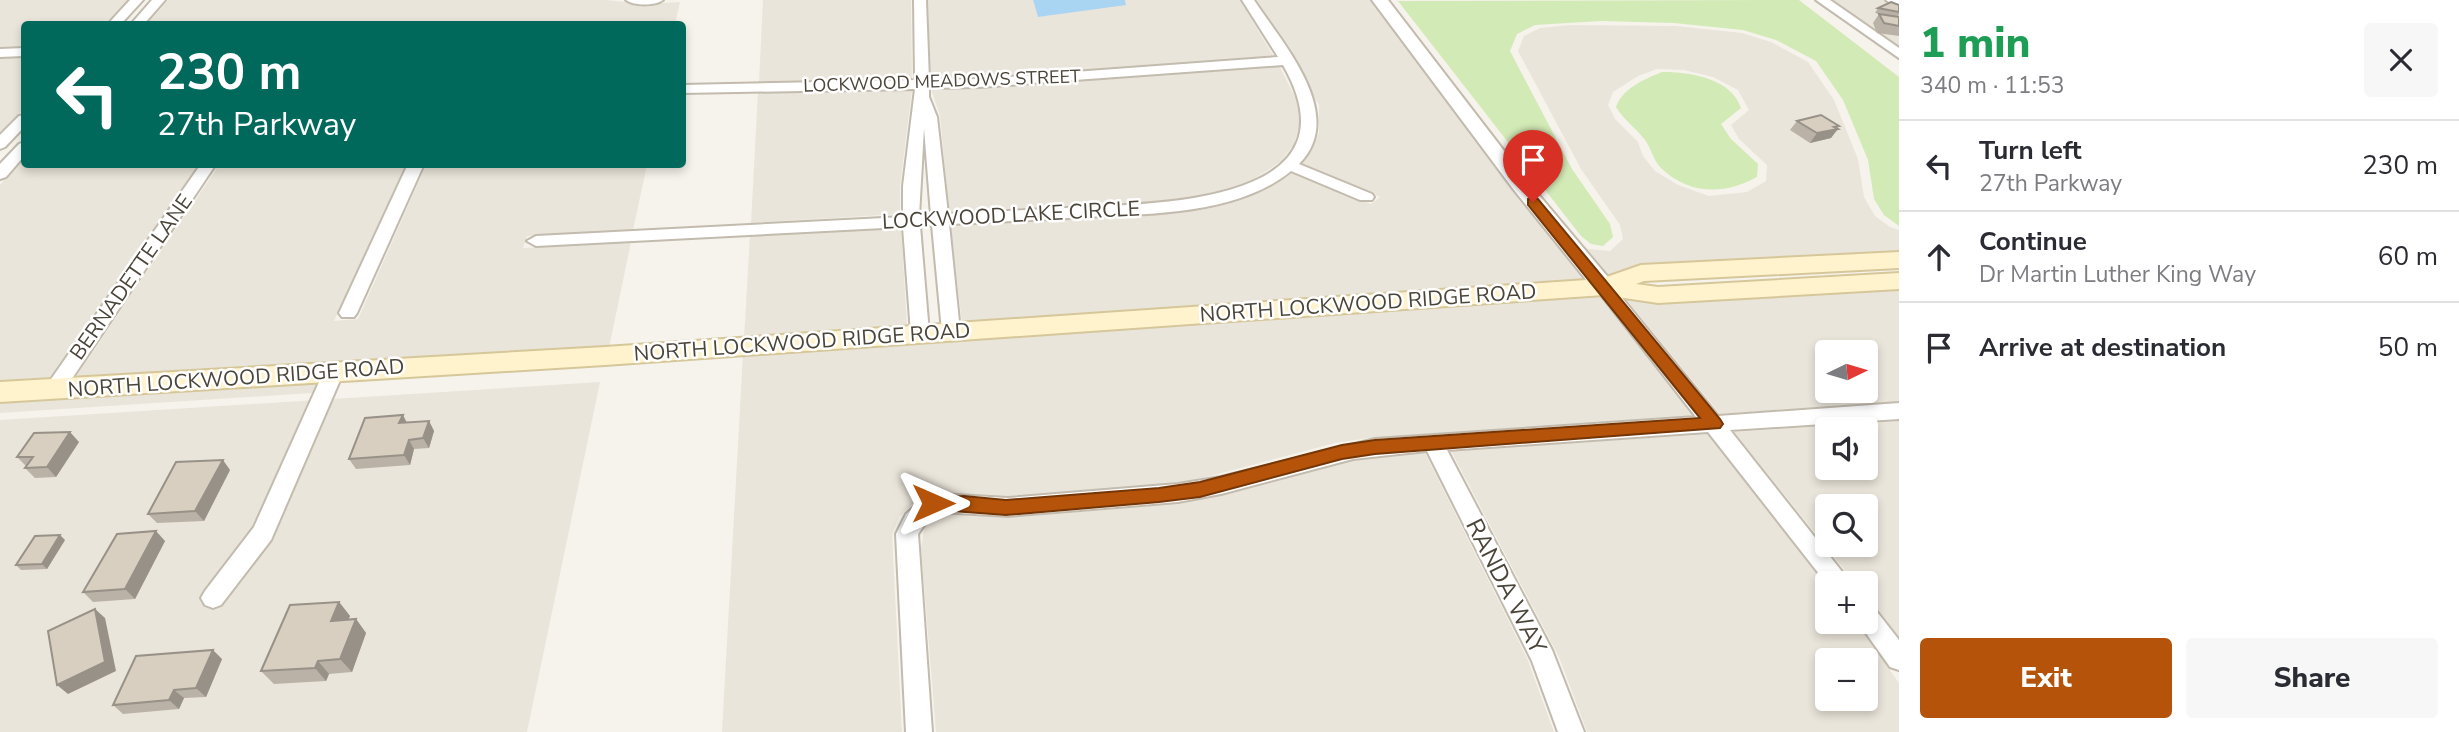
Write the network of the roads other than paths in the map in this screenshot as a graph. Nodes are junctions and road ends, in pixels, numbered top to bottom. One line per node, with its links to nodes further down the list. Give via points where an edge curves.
1 (137, 0): 11 (street)
2 (159, 0): 12 (street)
3 (632, 0): 4 (street)
4 (657, 0)
5 (920, 0): 18 (street)
6 (1248, 0): 16 (street, LOCKWOOD LAKE CIRCLE)
7 (1380, 0): 32 (street)
8 (1822, 0): 15 (street)
9 (1892, 0): 10 (street)
10 (1899, 5)
11 (117, 21)
12 (140, 21)
13 (21, 52): 14 (street)
14 (0, 53)
15 (1899, 54)
16 (1285, 61): 18 (street, LOCKWOOD MEADOWS STREET); 22 (street, LOCKWOOD LAKE CIRCLE, via 1305,94 1311,116 1302,148)
17 (686, 89): 18 (street, LOCKWOOD MEADOWS STREET)
18 (921, 90): 27 (street, via 930,117); 28 (street)
19 (21, 122): 20 (street)
20 (0, 144)
21 (21, 150): 25 (street)
22 (1289, 165): 26 (street); 27 (street, LOCKWOOD LAKE CIRCLE, via 1256,186 1198,204)
23 (206, 168): 37 (street, BERNADETTE LANE)
24 (414, 168): 33 (street)
25 (0, 174)
26 (1366, 197)
27 (938, 218): 28 (street, LOCKWOOD LAKE CIRCLE); 34 (street)
28 (911, 219): 29 (street, LOCKWOOD LAKE CIRCLE); 35 (street)
29 (536, 241)
30 (1899, 260): 32 (main road, NORTH LOCKWOOD RIDGE ROAD, via 1641,273)
31 (1899, 281): 32 (main road, NORTH LOCKWOOD RIDGE ROAD, via 1658,295)
32 (1604, 287): 34 (main road, NORTH LOCKWOOD RIDGE ROAD); 40 (street)
33 (348, 313)
34 (951, 331): 35 (main road, NORTH LOCKWOOD RIDGE ROAD)
35 (920, 333): 36 (main road, NORTH LOCKWOOD RIDGE ROAD)
36 (334, 371): 37 (main road, NORTH LOCKWOOD RIDGE ROAD); 43 (street, via 263,533)
37 (54, 390): 38 (main road, NORTH LOCKWOOD RIDGE ROAD)
38 (0, 392)
39 (1899, 411): 40 (street)
40 (1714, 424): 41 (street); 42 (street)
41 (1433, 443): 46 (street, via 1342,452 1225,484 1159,495 1006,508 933,503 912,519 907,534); 47 (street, RANDA WAY, via 1543,658)
42 (1830, 571)
43 (213, 598)
44 (1878, 631): 45 (street)
45 (1899, 659)
46 (919, 732)
47 (1571, 732)

